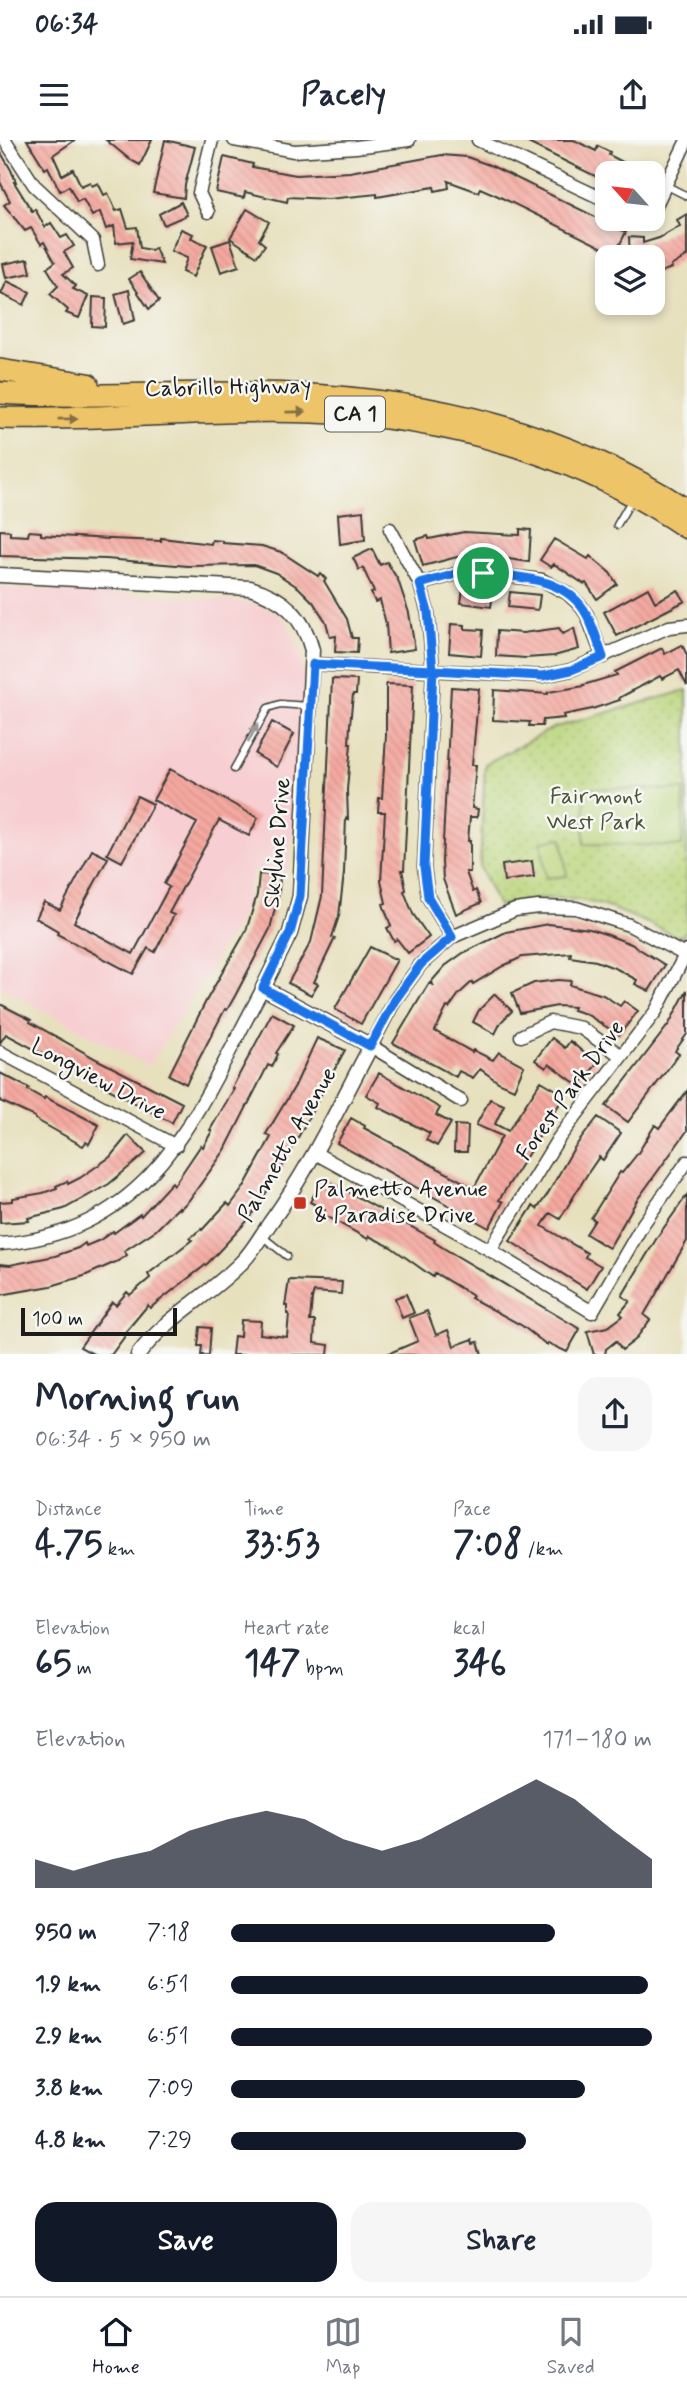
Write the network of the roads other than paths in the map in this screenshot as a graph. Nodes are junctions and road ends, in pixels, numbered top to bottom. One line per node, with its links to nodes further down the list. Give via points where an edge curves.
1 (5, 140): 11 (street, via 34,185 93,240)
2 (212, 140): 10 (street, via 199,193)
3 (234, 140): 4 (street, via 294,151)
4 (409, 140)
5 (478, 140): 8 (street)
6 (687, 140): 7 (street)
7 (665, 185): 9 (lane)
8 (595, 195)
9 (687, 196)
10 (208, 212)
11 (98, 265)
12 (0, 370): 14 (highway)
13 (0, 393): 14 (highway, Cabrillo Highway / CA 1)
14 (142, 395): 17 (highway, Cabrillo Highway / CA 1, via 290,394 447,411 581,453)
15 (0, 418): 16 (highway, Cabrillo Highway / CA 1, one-way to 16, via 309,412 400,419 511,444 575,467)
16 (633, 496): 18 (lane); 19 (highway, Cabrillo Highway / CA 1)
17 (687, 510)
18 (617, 525)
19 (687, 528)
20 (390, 529): 22 (street)
21 (0, 575): 25 (street, Skyline Drive, via 262,592 295,614 308,637)
22 (420, 584): 24 (street, via 456,574 483,573 542,580 581,606); 26 (street, via 428,612)
23 (687, 625): 24 (street, via 669,627)
24 (603, 657): 26 (street, via 543,676)
25 (313, 664): 26 (street); 27 (street, Skyline Drive)
26 (433, 670): 29 (street, via 424,867 428,897)
27 (310, 706): 28 (lane, one-way to 27, via 268,708); 31 (street, Skyline Drive, via 300,896 290,933)
28 (233, 769)
29 (452, 937): 30 (street, Palmetto Avenue, via 515,909 576,908 629,925); 33 (street, Palmetto Avenue, via 421,964)
30 (686, 954): 35 (street, Forest Park Drive, via 656,1011)
31 (263, 988): 33 (street); 37 (street, Skyline Drive)
32 (521, 1036): 35 (street, via 550,1022 581,1028)
33 (370, 1046): 36 (street); 38 (street, Palmetto Avenue)
34 (0, 1052): 37 (street, Longview Drive)
35 (621, 1055): 42 (street, Forest Park Drive, via 558,1139)
36 (461, 1101)
37 (176, 1146): 41 (street, Skyline Drive, via 134,1191 99,1215 40,1238)
38 (315, 1153): 40 (street, Palmetto Avenue); 42 (street)
39 (687, 1162): 42 (street, via 643,1224 592,1312)
40 (261, 1236): 43 (lane); 44 (street, Palmetto Avenue, via 243,1261 167,1323)
41 (0, 1244)
42 (490, 1250)
43 (287, 1256)
44 (138, 1354)

